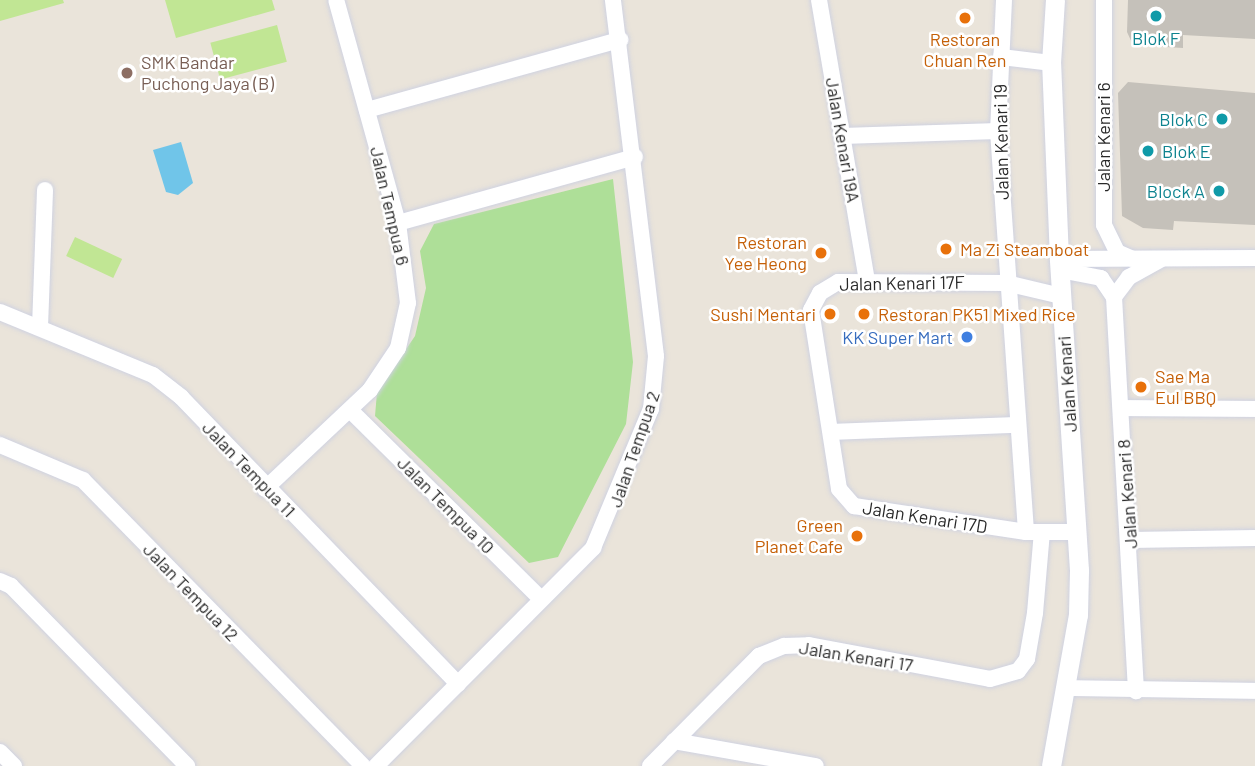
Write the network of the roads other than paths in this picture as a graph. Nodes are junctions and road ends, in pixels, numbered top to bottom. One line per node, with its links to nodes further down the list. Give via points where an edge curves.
1 (336, 0): 10 (street, Jalan Tempua 6)
2 (613, 0): 7 (street, Jalan Tempua 2)
3 (819, 0): 12 (street, Jalan Kenari 19A)
4 (1004, 0): 8 (street, Jalan Kenari 19)
5 (1055, 0): 9 (street, Jalan Kenari)
6 (1104, 0): 17 (street, Jalan Kenari 6, via 1104,226 1117,251)
7 (620, 40): 10 (street); 13 (street, Jalan Tempua 2)
8 (1001, 57): 9 (street); 11 (street, Jalan Kenari 19)
9 (1051, 63): 19 (street, Jalan Kenari)
10 (367, 110): 15 (street, Jalan Tempua 6)
11 (998, 131): 12 (street); 21 (street, Jalan Kenari 19)
12 (842, 136): 20 (street, Jalan Kenari 19A)
13 (635, 157): 15 (street); 38 (street, Jalan Tempua 2, via 658,373 651,409 600,537)
14 (45, 191): 25 (street)
15 (398, 222): 28 (street, Jalan Tempua 6, via 407,280 405,324 386,368)
16 (1255, 258): 18 (street)
17 (1133, 259): 18 (street); 19 (street)
18 (1162, 259): 23 (street, via 1129,277)
19 (1059, 265): 22 (street, Jalan Kenari); 23 (street, via 1101,278)
20 (867, 281): 21 (street, Jalan Kenari 17F); 30 (street, Jalan Kenari 17F, via 828,285 811,310)
21 (1006, 284): 22 (street, Jalan Kenari 17F); 29 (street, Jalan Kenari 19)
22 (1061, 296): 34 (street, Jalan Kenari)
23 (1114, 297): 26 (street, Jalan Kenari 8)
24 (0, 312): 25 (street, Jalan Tempua 11)
25 (40, 327): 32 (street, Jalan Tempua 11, via 153,376 181,397)
26 (1122, 408): 27 (street); 36 (street, Jalan Kenari 8)
27 (1255, 409)
28 (351, 411): 32 (street, Jalan Tempua 6); 38 (street, Jalan Tempua 10)
29 (1015, 425): 30 (street); 33 (street, Jalan Kenari 19)
30 (831, 432): 33 (street, Jalan Kenari 17D, via 839,489 854,506)
31 (0, 445): 47 (street, Jalan Tempua 12, via 83,480)
32 (265, 488): 39 (street, Jalan Tempua 11)
33 (1034, 532): 34 (street, Jalan Kenari 17D); 43 (street, Jalan Kenari 17, via 1027,659 1018,671 990,679 809,645 784,646 759,656)
34 (1077, 532): 40 (street, Jalan Kenari, via 1078,615)
35 (1255, 538): 36 (street)
36 (1130, 540): 41 (street, Jalan Kenari 8)
37 (0, 581): 46 (street, via 11,586)
38 (541, 599): 39 (street, Jalan Tempua 2)
39 (458, 684): 48 (street, Jalan Tempua 2)
40 (1065, 688): 41 (street); 51 (street, Jalan Kenari)
41 (1136, 691): 42 (street)
42 (1255, 691)
43 (674, 741): 49 (street, Jalan Kenari 17); 50 (street)
44 (0, 752): 45 (street)
45 (14, 766)
46 (187, 766)
47 (363, 766)
48 (376, 766)
49 (650, 766)
50 (816, 766)
51 (1051, 766)

